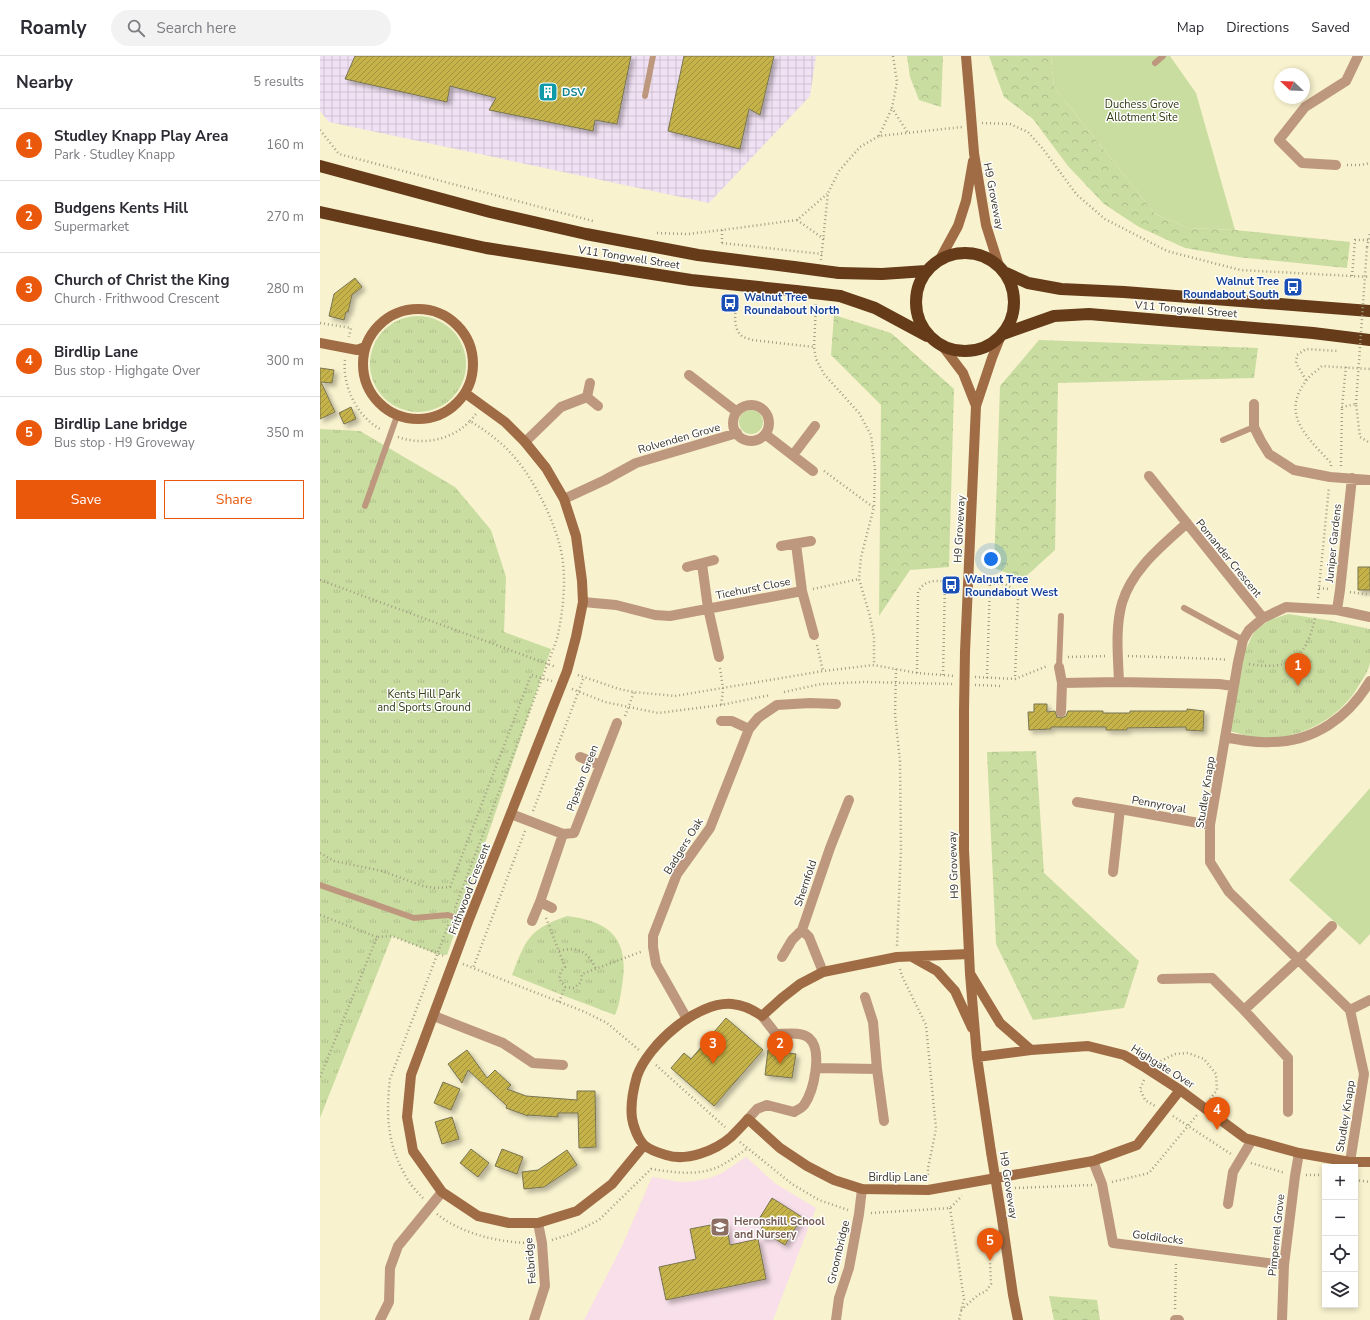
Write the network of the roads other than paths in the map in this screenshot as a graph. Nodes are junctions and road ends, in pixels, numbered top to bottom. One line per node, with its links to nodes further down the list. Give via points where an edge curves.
1 (653, 56): 6 (lane)
2 (966, 56): 7 (street, H9 Groveway, bridge)
3 (1163, 56): 5 (lane)
4 (1358, 56): 8 (street, via 1346,81 1305,107 1279,140 1302,163)
5 (1155, 63)
6 (645, 96)
7 (974, 153): 11 (street, H9 Groveway, via 958,226); 12 (street, H9 Groveway, via 986,225)
8 (1336, 165)
9 (320, 166): 13 (highway, V11 Tongwell Street, bridge, via 490,212 586,234 698,255 839,273)
10 (320, 212): 15 (highway, V11 Tongwell Street, bridge, via 486,248 684,278 840,296 875,308)
11 (940, 259): 12 (highway, via 955,254 971,253 986,257); 13 (highway)
12 (1002, 269): 14 (highway, V11 Tongwell Street, via 1028,283 1061,289); 16 (highway, via 1014,293 1013,315)
13 (926, 272): 15 (highway, via 918,287 915,304 919,321)
14 (1370, 311)
15 (928, 336): 20 (highway)
16 (1002, 336): 17 (highway, V11 Tongwell Street, via 1054,316 1089,314); 20 (highway, via 983,349 963,352); 27 (street, H9 Groveway)
17 (1370, 340)
18 (320, 343): 19 (street, via 357,350)
19 (365, 347): 23 (street, via 374,330 387,318 404,310 423,308 441,313 456,324 467,339 473,357 472,375); 29 (street, via 362,361 364,380 370,393 382,407)
20 (944, 348): 27 (street, H9 Groveway, via 963,373)
21 (689, 375): 28 (street)
22 (590, 384): 24 (street)
23 (465, 393): 29 (street, via 456,405 443,414 428,419); 35 (street, Frithwood Crescent, via 505,422)
24 (587, 397): 26 (street); 35 (street, via 561,407)
25 (1254, 404): 31 (street)
26 (598, 406)
27 (976, 406): 88 (street, H9 Groveway, bridge, via 964,710 964,850)
28 (737, 412): 32 (street, Rolvenden Grove, via 733,422); 33 (street, via 752,405 762,408 769,423)
29 (397, 416): 42 (lane)
30 (814, 426): 36 (street)
31 (1254, 427): 34 (lane); 39 (street, via 1269,454 1294,470)
32 (737, 433): 33 (street, Rolvenden Grove, via 745,440 756,440); 41 (street, Rolvenden Grove, via 636,463)
33 (765, 434): 36 (street)
34 (1224, 440)
35 (525, 442): 41 (street, Frithwood Crescent, via 546,468)
36 (793, 455): 37 (street)
37 (818, 470)
38 (1149, 476): 43 (street)
39 (1352, 478): 40 (street); 54 (street, Juniper Gardens)
40 (1370, 480)
41 (564, 499): 51 (street, Frithwood Crescent, via 576,536)
42 (365, 506)
43 (1187, 523): 57 (street, Pomander Crescent); 63 (street, Pomander Crescent, via 1142,566 1122,602 1119,626)
44 (811, 541): 45 (street)
45 (796, 544): 46 (street); 50 (street, Ticehurst Close)
46 (781, 546)
47 (714, 560): 48 (street)
48 (702, 564): 49 (street); 52 (street, Ticehurst Close)
49 (687, 567)
50 (802, 591): 52 (street, Ticehurst Close); 58 (street, Ticehurst Close)
51 (583, 602): 52 (street, Ticehurst Close, via 616,605 655,615 670,616); 77 (street, Frithwood Crescent, via 567,671)
52 (708, 608): 60 (street, Ticehurst Close)
53 (1184, 608): 59 (lane)
54 (1337, 610): 56 (street, Studley Knapp); 57 (street, Studley Knapp, via 1286,607)
55 (1061, 616): 61 (lane)
56 (1370, 617)
57 (1263, 618): 59 (street, Studley Knapp, via 1249,630)
58 (814, 635)
59 (1243, 640): 65 (street, Studley Knapp)
60 (719, 657)
61 (1059, 662): 64 (street)
62 (1370, 681): 71 (street, via 1345,713 1323,729 1300,739 1272,742)
63 (1119, 682): 64 (street); 65 (street)
64 (1062, 683): 67 (street)
65 (1233, 686): 71 (street, Studley Knapp)
66 (836, 704): 70 (street, Badgers Oak, via 777,705 758,718)
67 (1061, 712)
68 (721, 721): 70 (street, via 732,721)
69 (618, 723): 73 (street, Pipston Green)
70 (749, 729): 101 (street, Badgers Oak, via 710,828 677,874 653,936 656,964)
71 (1225, 737): 78 (street, Studley Knapp)
72 (580, 757): 73 (street)
73 (600, 765): 79 (street, Pipston Green, via 574,833)
74 (849, 800): 87 (street, Shernfold)
75 (1077, 802): 76 (street)
76 (1120, 809): 78 (street, Pennyroyal); 80 (street, Pennyroyal)
77 (511, 814): 79 (street); 85 (street, Frithwood Crescent)
78 (1210, 825): 91 (street, Studley Knapp, via 1210,862 1229,892)
79 (563, 834): 82 (street)
80 (1113, 872)
81 (320, 885): 85 (lane, via 414,918 448,915)
82 (540, 902): 83 (street); 84 (street)
83 (552, 908)
84 (532, 921)
85 (468, 922): 99 (street, Frithwood Crescent)
86 (1332, 926): 91 (street)
87 (802, 930): 89 (street, via 792,940); 92 (street, via 809,937)
88 (969, 954): 90 (street); 93 (street, H9 Groveway)
89 (782, 957)
90 (911, 957): 92 (street, via 897,957); 102 (street, via 937,971 955,991)
91 (1298, 960): 97 (street); 98 (street, Studley Knapp)
92 (823, 972): 100 (street, via 800,984)
93 (970, 974): 102 (street, H9 Groveway); 103 (street, via 1000,1023)
94 (1162, 979): 97 (street, via 1212,978)
95 (864, 997): 107 (street, via 873,1022)
96 (1370, 1000): 98 (street)
97 (1244, 1010): 110 (street, via 1288,1058)
98 (1350, 1010): 108 (street, Studley Knapp)
99 (434, 1016): 105 (street, via 503,1043 533,1063); 120 (street, Frithwood Crescent, via 411,1075 407,1117 413,1151)
100 (762, 1016): 101 (street, via 747,1006 730,1004 709,1007); 106 (street, via 776,1034 799,1033 808,1037 814,1044)
101 (687, 1019): 114 (street, via 665,1036 648,1057 638,1075 630,1104 634,1127)
102 (975, 1035): 104 (street, H9 Groveway)
103 (1031, 1050): 104 (street, Highgate Over); 109 (street, Highgate Over, via 1088,1046 1124,1055)
104 (977, 1057): 127 (street, H9 Groveway, bridge)
105 (563, 1065)
106 (816, 1068): 107 (street); 111 (street, via 804,1105 794,1112 767,1105 757,1109)
107 (877, 1069): 112 (street)
108 (1367, 1074): 117 (street, Studley Knapp)
109 (1180, 1090): 113 (street, Highgate Over, via 1244,1138); 116 (street, Birdlip Lane, via 1137,1145)
110 (1288, 1112)
111 (748, 1119): 114 (street, via 733,1135 710,1150 688,1157 673,1157); 119 (street, Birdlip Lane, via 780,1148 807,1166 834,1180)
112 (884, 1121)
113 (1252, 1140): 115 (street, Highgate Over); 121 (street, via 1233,1172)
114 (644, 1145): 122 (street, Frithwood Crescent, via 612,1184 577,1211)
115 (1299, 1153): 117 (street, Highgate Over); 123 (street, Pimpernel Grove)
116 (1093, 1161): 119 (street, Birdlip Lane, via 928,1190); 123 (street, Goldilocks, via 1102,1184 1114,1243)
117 (1350, 1162): 118 (street, Highgate Over)
118 (1370, 1162)
119 (862, 1189): 126 (street, Groombridge)
120 (442, 1192): 122 (street, Frithwood Crescent, via 478,1216 509,1223); 124 (street, via 398,1246 390,1268 389,1302)
121 (1228, 1204)
122 (538, 1224): 125 (street, Felbridge, via 545,1286)
123 (1284, 1264): 130 (street, Pimpernel Grove)
124 (380, 1320)
125 (534, 1320)
126 (836, 1320)
127 (1018, 1320)
128 (1175, 1320): 129 (street)
129 (1179, 1320)
130 (1282, 1320)

